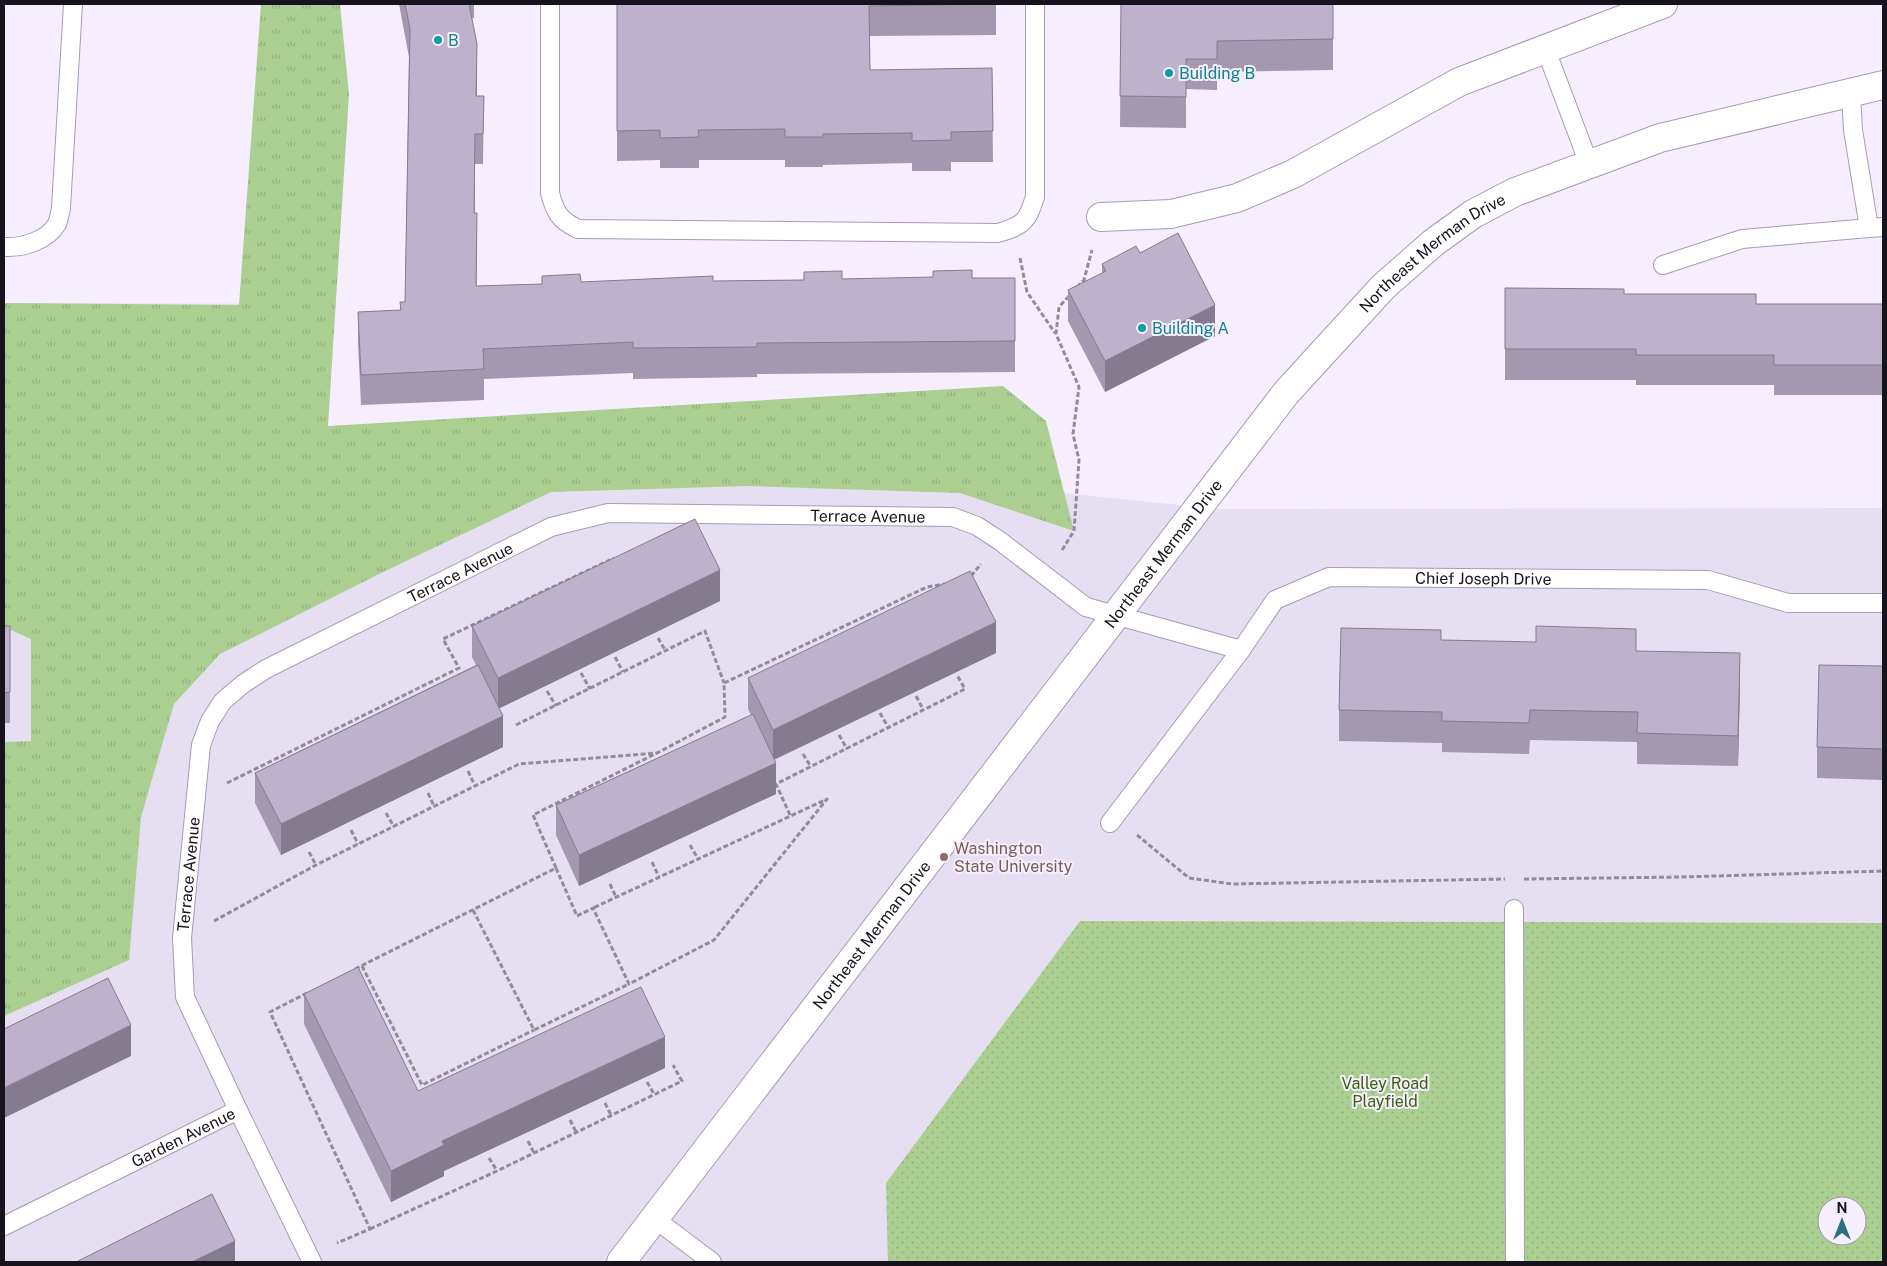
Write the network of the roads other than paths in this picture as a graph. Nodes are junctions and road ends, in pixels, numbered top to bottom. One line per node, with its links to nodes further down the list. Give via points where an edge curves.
1 (73, 4): 11 (lane, via 61,208 57,224 47,235 33,242 14,248)
2 (550, 4): 3 (lane, via 550,193 554,209 564,223 578,229 998,233 1014,228 1028,217 1035,197)
3 (1035, 4)
4 (1664, 4): 5 (street)
5 (1546, 50): 8 (lane); 9 (street, via 1459,82 1293,174 1237,198 1170,214)
6 (1883, 85): 7 (street, Northeast Merman Drive)
7 (1851, 93): 8 (street, Northeast Merman Drive, via 1660,138); 10 (lane, via 1853,130)
8 (1589, 164): 14 (street, Northeast Merman Drive, via 1515,192 1473,214 1432,243 1383,287 1286,393)
9 (1101, 217)
10 (1876, 227): 12 (lane, via 1742,239)
11 (4, 247)
12 (1663, 265)
13 (1883, 604): 15 (lane, Chief Joseph Drive, via 1788,603 1708,580 1329,577 1275,600)
14 (1115, 615): 15 (lane); 18 (lane, Terrace Avenue, via 1086,607 1000,541 977,526 953,517 608,513 551,527 266,669 223,701 210,721 201,745 182,938 185,997); 19 (street, Northeast Merman Drive)
15 (1241, 650): 16 (lane, Chief Joseph Drive)
16 (1112, 820)
17 (1514, 909): 24 (lane)
18 (238, 1110): 20 (lane, Garden Avenue); 21 (lane, Garden Avenue)
19 (655, 1219): 22 (street, Northeast Merman Drive); 23 (lane)
20 (4, 1226)
21 (310, 1259)
22 (621, 1262)
23 (712, 1262)
24 (1515, 1262)

